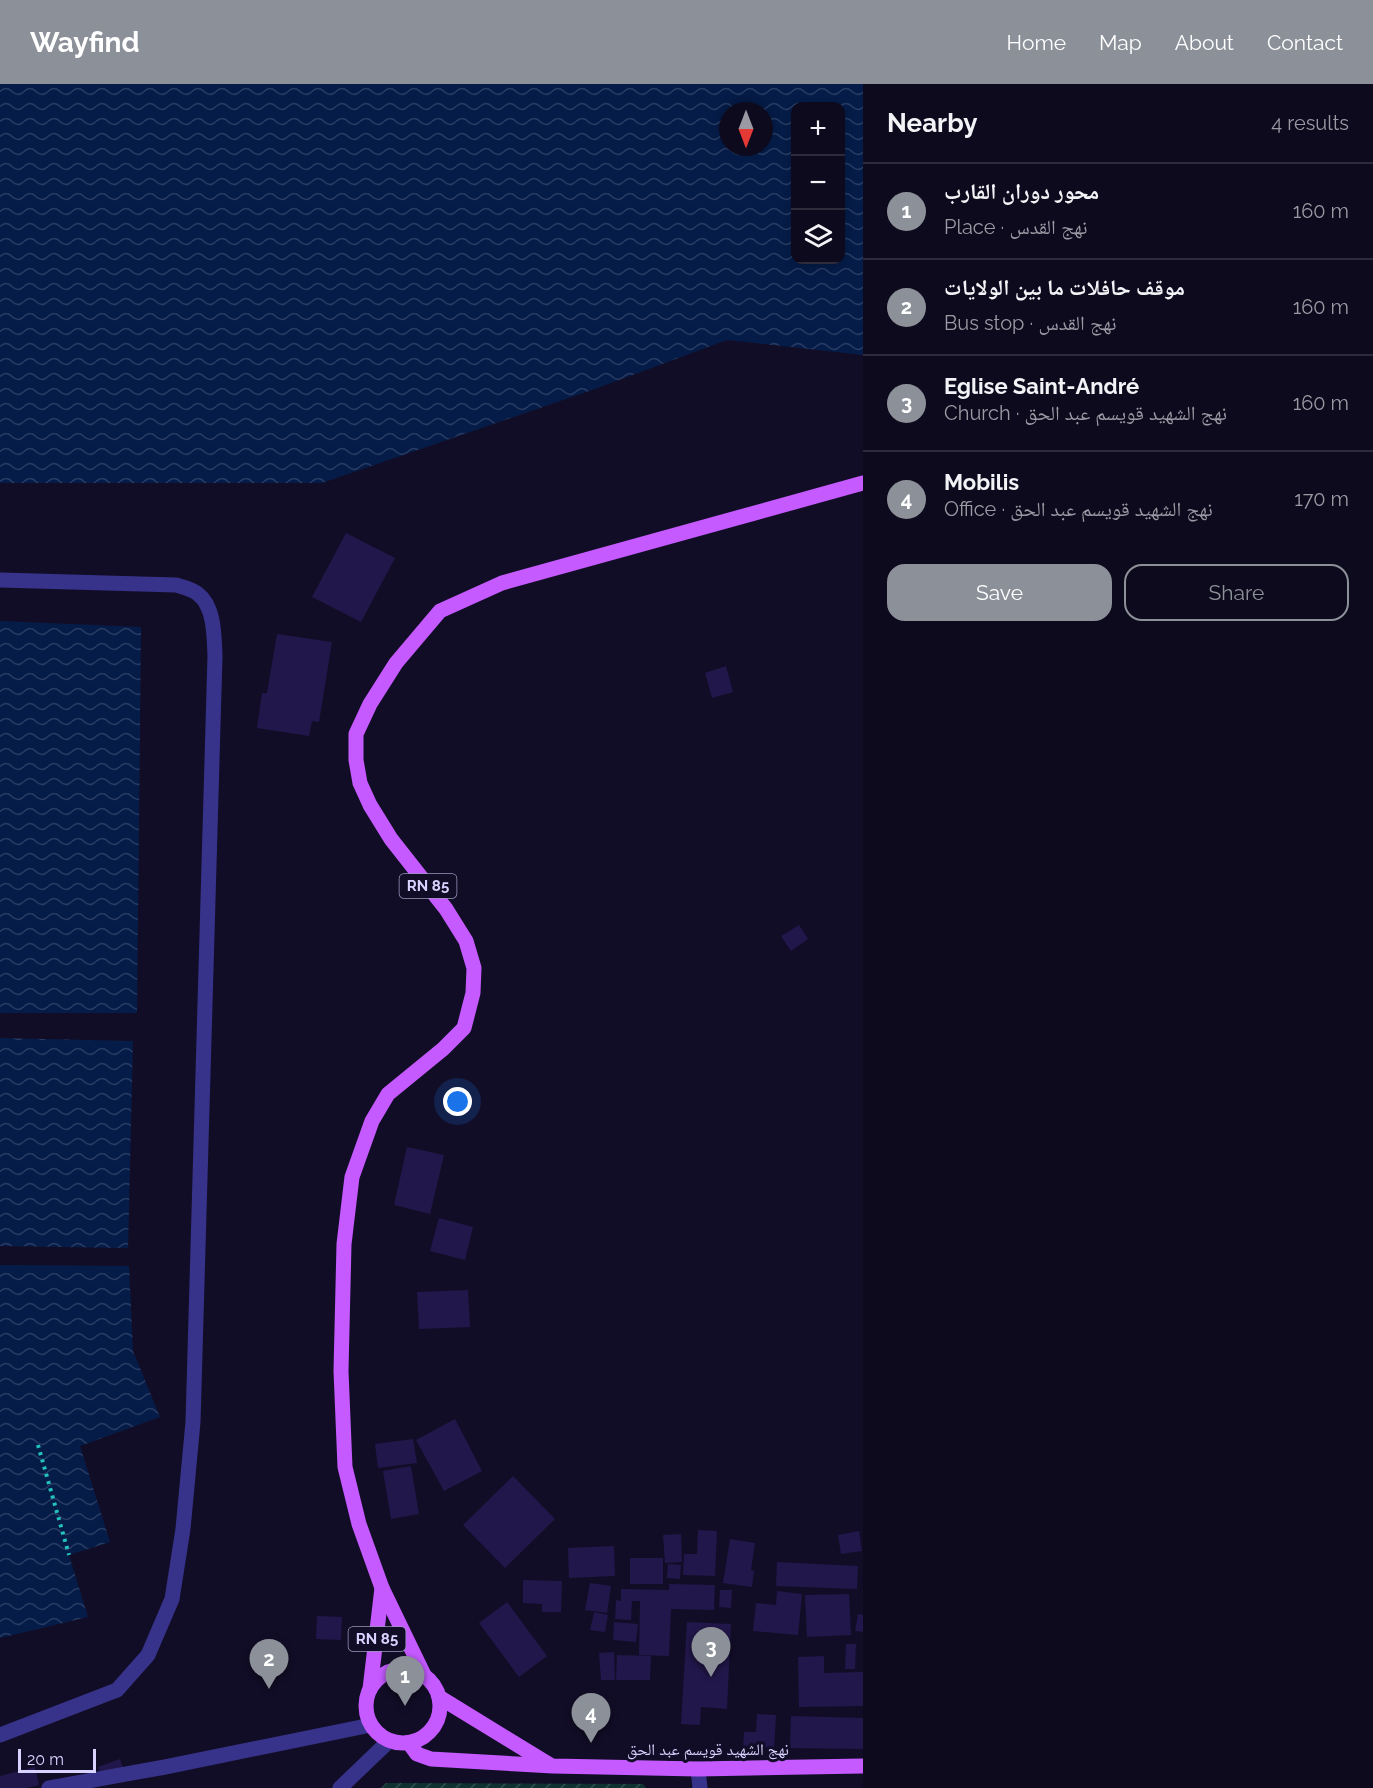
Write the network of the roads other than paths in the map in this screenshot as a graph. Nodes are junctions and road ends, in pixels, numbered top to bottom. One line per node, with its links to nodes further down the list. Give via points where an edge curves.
1 (863, 483): 3 (main road, RN 85, via 502,583 440,611 396,663 356,734 360,783 370,805 391,840 446,909 466,941 474,968 473,993 464,1028 388,1094 372,1121 352,1177 344,1244 344,1456 359,1524)
2 (0, 580): 8 (street, via 176,585 199,594 207,606 213,624 215,656 194,1422 172,1599 148,1655 117,1690)
3 (382, 1588): 4 (main road, RN 85); 5 (main road, RN 85)
4 (425, 1677): 5 (main road, via 401,1669 378,1679); 6 (main road)
5 (370, 1689): 7 (main road, via 366,1701)
6 (439, 1697): 10 (main road, via 437,1721 421,1739); 11 (main road)
7 (371, 1725): 9 (main road); 14 (street)
8 (0, 1735)
9 (389, 1741): 10 (main road); 15 (street)
10 (409, 1743): 11 (main road, نهج الشهيد قويسم عبد الحق, via 417,1754 431,1759)
11 (553, 1766): 13 (main road, نهج الشهيد قويسم عبد الحق)
12 (863, 1766): 13 (main road, نهج الشهيد قويسم عبد الحق)
13 (698, 1769): 16 (street)
14 (49, 1788)
15 (340, 1788)
16 (700, 1788)

